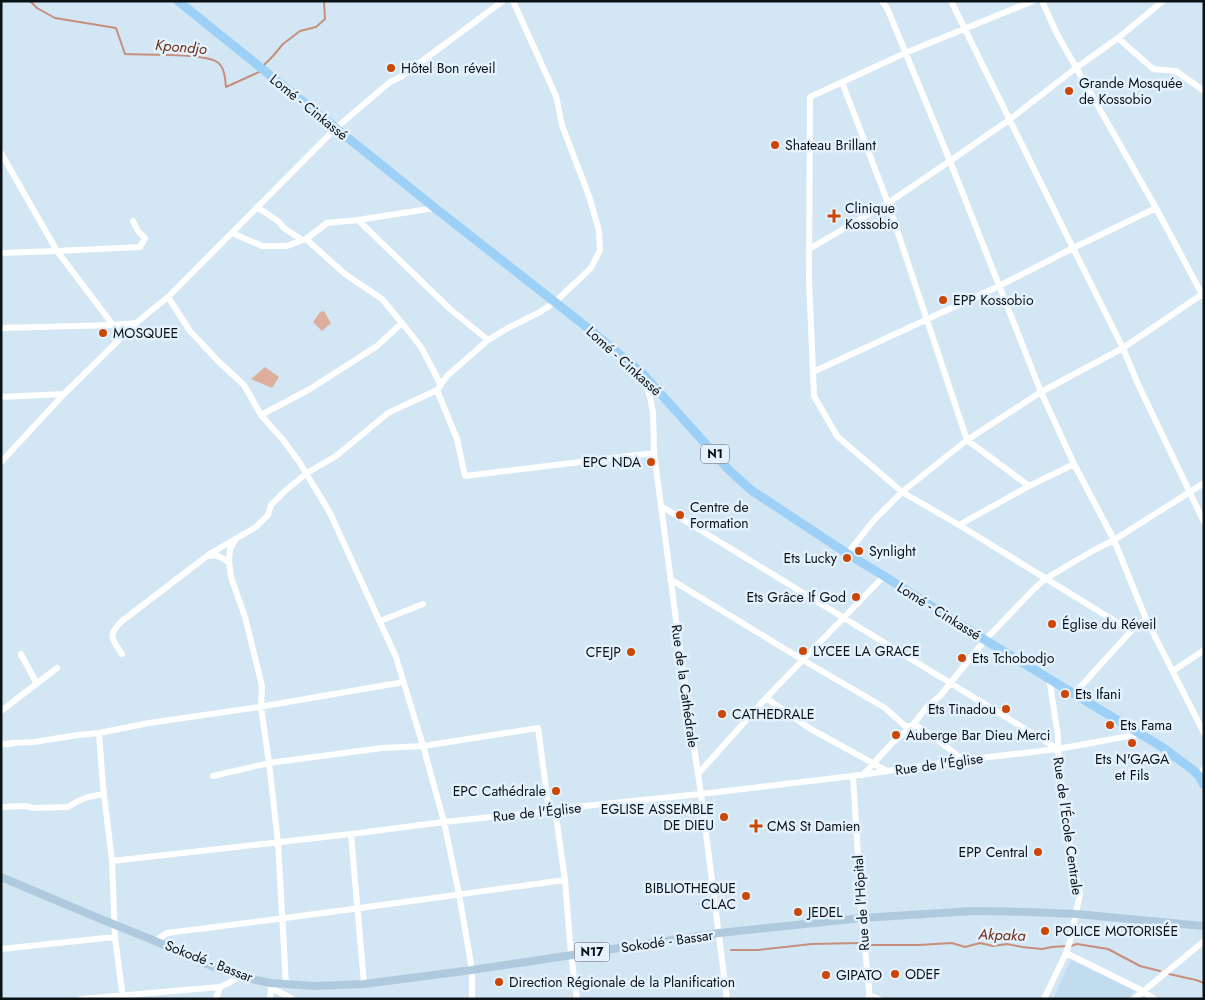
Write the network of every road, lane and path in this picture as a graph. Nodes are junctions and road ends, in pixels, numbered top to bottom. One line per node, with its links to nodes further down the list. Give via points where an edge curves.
1 (178, 1): 16 (highway, Lomé - Cinkassé / N1)
2 (503, 1): 16 (street, via 390,82)
3 (513, 1): 34 (street, via 556,96 562,125 600,232 600,250 591,268)
4 (882, 1): 11 (street)
5 (951, 1): 9 (street)
6 (1033, 1): 9 (street)
7 (1042, 1): 12 (street)
8 (1164, 1): 10 (street)
9 (965, 29): 11 (street); 15 (street)
10 (1118, 38): 12 (street); 14 (street, via 1152,69 1176,71)
11 (905, 53): 13 (street); 18 (street)
12 (1076, 68): 15 (street); 22 (street)
13 (842, 82): 19 (street); 28 (street, via 810,96)
14 (1204, 92)
15 (1009, 120): 18 (street); 27 (street)
16 (336, 128): 20 (street); 21 (highway, Lomé - Cinkassé / N1)
17 (1, 153): 29 (street)
18 (950, 161): 19 (street); 31 (street)
19 (888, 203): 28 (street); 35 (street)
20 (258, 207): 25 (street); 26 (street)
21 (435, 208): 23 (street); 34 (highway, Lomé - Cinkassé / N1)
22 (1156, 208): 27 (street); 32 (street)
23 (358, 220): 26 (street, via 327,223); 40 (street, via 450,309)
24 (133, 221): 29 (street, via 145,238 140,247)
25 (232, 233): 26 (street, via 262,246 287,246); 33 (street)
26 (304, 239): 37 (street, via 345,274 382,299)
27 (1072, 248): 31 (street); 41 (street)
28 (809, 249): 42 (street)
29 (56, 251): 30 (street); 38 (street)
30 (1, 253)
31 (999, 286): 35 (street); 45 (street)
32 (1203, 295): 41 (street)
33 (168, 297): 36 (street); 48 (street, via 190,332 244,385)
34 (554, 302): 40 (street); 43 (highway, Lomé - Cinkassé / N1)
35 (927, 318): 42 (street); 49 (street)
36 (136, 323): 38 (street); 46 (street)
37 (402, 323): 44 (street, via 420,348); 48 (street, via 377,346 310,389)
38 (113, 325): 39 (street)
39 (1, 328)
40 (488, 340): 44 (street)
41 (1123, 348): 45 (street); 56 (street)
42 (813, 372): 57 (street, via 814,396 837,436)
43 (642, 374): 50 (street, Rue de la Cathédrale, via 650,397); 63 (highway, Lomé - Cinkassé / N1, via 740,482)
44 (439, 387): 50 (street, via 457,439 465,476); 53 (street, via 388,414 336,456)
45 (1041, 392): 49 (street); 52 (street)
46 (64, 394): 47 (street); 51 (street)
47 (1, 396)
48 (261, 415): 53 (street)
49 (966, 440): 55 (street); 57 (street)
50 (654, 453): 58 (street, Rue de la Cathédrale)
51 (1, 462)
52 (1074, 464): 55 (street); 62 (street)
53 (306, 473): 61 (street, via 271,505 268,515 256,527); 72 (street, via 330,513)
54 (1204, 483): 56 (street)
55 (1029, 486): 60 (street)
56 (1190, 491): 59 (street); 62 (street)
57 (902, 492): 60 (street); 63 (street)
58 (661, 506): 67 (street, Rue de la Cathédrale); 70 (street)
59 (1204, 522)
60 (959, 525): 68 (street)
61 (238, 538): 64 (street); 65 (street, via 230,550)
62 (1114, 540): 68 (street); 71 (street)
63 (847, 554): 66 (highway, Lomé - Cinkassé / N1)
64 (208, 556): 65 (street, via 216,555); 77 (street, via 115,628 113,640)
65 (229, 562): 87 (street, via 262,686)
66 (884, 576): 70 (street); 74 (highway, Lomé - Cinkassé / N1)
67 (670, 579): 78 (street); 100 (street, Rue de la Cathédrale)
68 (1045, 579): 73 (street); 74 (street)
69 (423, 604): 72 (street)
70 (844, 618): 78 (street); 83 (street)
71 (1146, 619): 73 (street); 80 (street)
72 (380, 621): 82 (street)
73 (1131, 631): 85 (street)
74 (985, 640): 81 (highway, Lomé - Cinkassé / N1); 83 (street)
75 (1204, 650): 80 (street)
76 (21, 654): 84 (street)
77 (122, 654)
78 (803, 660): 86 (street); 89 (street)
79 (57, 668): 84 (street)
80 (1173, 671): 91 (street)
81 (1049, 678): 85 (highway, Lomé - Cinkassé / N1); 95 (street, Rue de l'École Centrale)
82 (404, 682): 87 (street); 94 (street)
83 (951, 682): 89 (street); 95 (street)
84 (37, 684): 88 (street)
85 (1074, 694): 92 (highway, Lomé - Cinkassé / N1)
86 (766, 698): 98 (street, via 809,728); 100 (street)
87 (261, 707): 90 (street); 97 (street)
88 (1, 711)
89 (911, 727): 96 (street, via 917,726); 98 (street)
90 (99, 733): 93 (street); 105 (street)
91 (1204, 733)
92 (1140, 734): 95 (street, Rue de l'Église); 104 (highway, Lomé - Cinkassé / N1)
93 (1, 744)
94 (423, 746): 97 (street, via 382,748); 108 (street, via 538,728); 109 (street)
95 (1058, 749): 96 (street, Rue de l'Église); 117 (street, Rue de l'École Centrale, via 1070,847 1080,894)
96 (964, 760): 99 (street, Rue de l'Église)
97 (269, 763): 102 (street); 111 (street)
98 (874, 763): 99 (street); 101 (street)
99 (887, 771): 101 (street, Rue de l'Église)
100 (698, 774): 106 (street, Rue de la Cathédrale)
101 (863, 775): 103 (street, Rue de l'Église)
102 (213, 776)
103 (853, 776): 106 (street, Rue de l'Église); 118 (street, Rue de l'Hôpital)
104 (1203, 779)
105 (104, 794): 107 (street, via 88,797 68,807); 112 (street)
106 (701, 794): 108 (street, Rue de l'Église); 122 (street, Rue de la Cathédrale)
107 (1, 807)
108 (552, 810): 109 (street, Rue de l'Église); 114 (street)
109 (444, 822): 110 (street, Rue de l'Église); 115 (street)
110 (351, 834): 111 (street, Rue de l'Église); 116 (street)
111 (278, 843): 112 (street, Rue de l'Église); 119 (street)
112 (112, 861): 120 (street)
113 (1, 877): 120 (main road, Sokodé - Bassar / N17)
114 (565, 880): 115 (street); 128 (street)
115 (459, 894): 116 (street); 129 (street)
116 (357, 908): 119 (street); 131 (street)
117 (1076, 914): 118 (main road, Sokodé - Bassar / N17, via 973,911); 121 (main road, Sokodé - Bassar / N17); 127 (street, Rue de l'École Centrale)
118 (862, 918): 122 (main road, Sokodé - Bassar / N17); 137 (street, Rue de l'Hôpital)
119 (282, 919): 124 (street, via 167,933); 132 (street)
120 (114, 924): 123 (street); 124 (main road, Sokodé - Bassar / N17)
121 (1204, 926)
122 (719, 933): 128 (main road, Sokodé - Bassar / N17); 144 (street, Rue de la Cathédrale)
123 (115, 937): 126 (street); 136 (street)
124 (155, 941): 130 (main road, Sokodé - Bassar / N17)
125 (1204, 941): 135 (street)
126 (1, 949)
127 (1066, 951): 135 (street); 146 (street, Rue de l'École Centrale)
128 (571, 955): 129 (main road, Sokodé - Bassar / N17); 143 (street)
129 (472, 970): 131 (main road, Sokodé - Bassar / N17); 142 (street)
130 (241, 977): 133 (main road, Sokodé - Bassar / N17); 134 (street)
131 (364, 984): 132 (main road, Sokodé - Bassar / N17)
132 (286, 985): 133 (main road, Sokodé - Bassar / N17)
133 (271, 986): 140 (street); 141 (street)
134 (220, 987): 136 (street); 139 (street)
135 (1143, 991): 147 (street); 148 (street)
136 (123, 997): 138 (street)
137 (869, 997): 145 (street)
138 (81, 999)
139 (216, 999)
140 (270, 999)
141 (293, 999)
142 (472, 999)
143 (577, 999)
144 (727, 999)
145 (879, 999)
146 (1044, 999)
147 (1134, 999)
148 (1154, 999)

